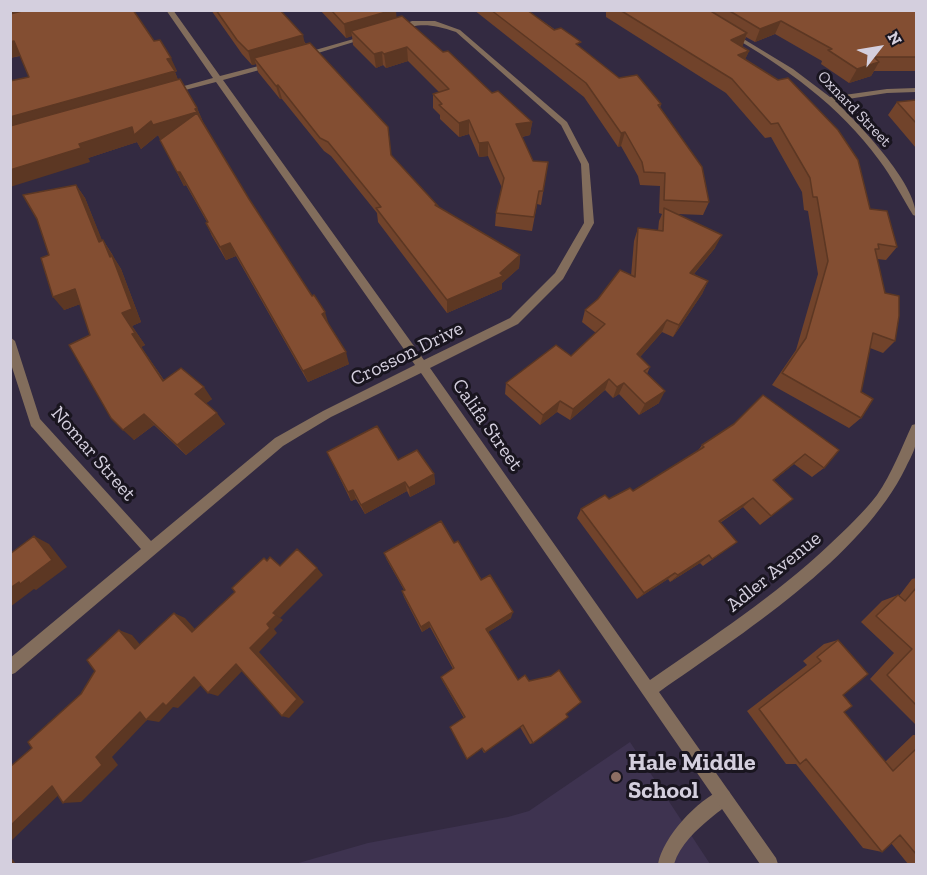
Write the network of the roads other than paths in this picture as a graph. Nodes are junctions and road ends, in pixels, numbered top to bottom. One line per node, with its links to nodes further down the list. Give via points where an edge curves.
1 (169, 10): 7 (street, Califa Street)
2 (720, 28): 10 (street, Oxnard Street, via 798,74)
3 (389, 30): 13 (street, Crosson Drive, via 412,23 435,23 458,31 564,124 585,164 589,223 559,276 514,321)
4 (377, 33): 5 (street)
5 (297, 57)
6 (286, 60): 7 (street)
7 (217, 79): 9 (street); 13 (street, Califa Street)
8 (916, 90): 10 (street)
9 (165, 94)
10 (829, 100): 11 (street, Oxnard Street, via 877,151)
11 (916, 213)
12 (10, 341): 15 (street, Nomar Street, via 35,422)
13 (423, 368): 15 (street, Crosson Drive, via 279,442); 17 (street, Califa Street)
14 (916, 429): 17 (street, Adler Avenue, via 908,451 875,508 818,566)
15 (150, 549): 16 (street, Crosson Drive)
16 (10, 669)
17 (648, 691): 18 (street, Califa Street)
18 (723, 797): 19 (street, via 692,822 667,856); 20 (street, Califa Street)
19 (666, 864)
20 (770, 864)

